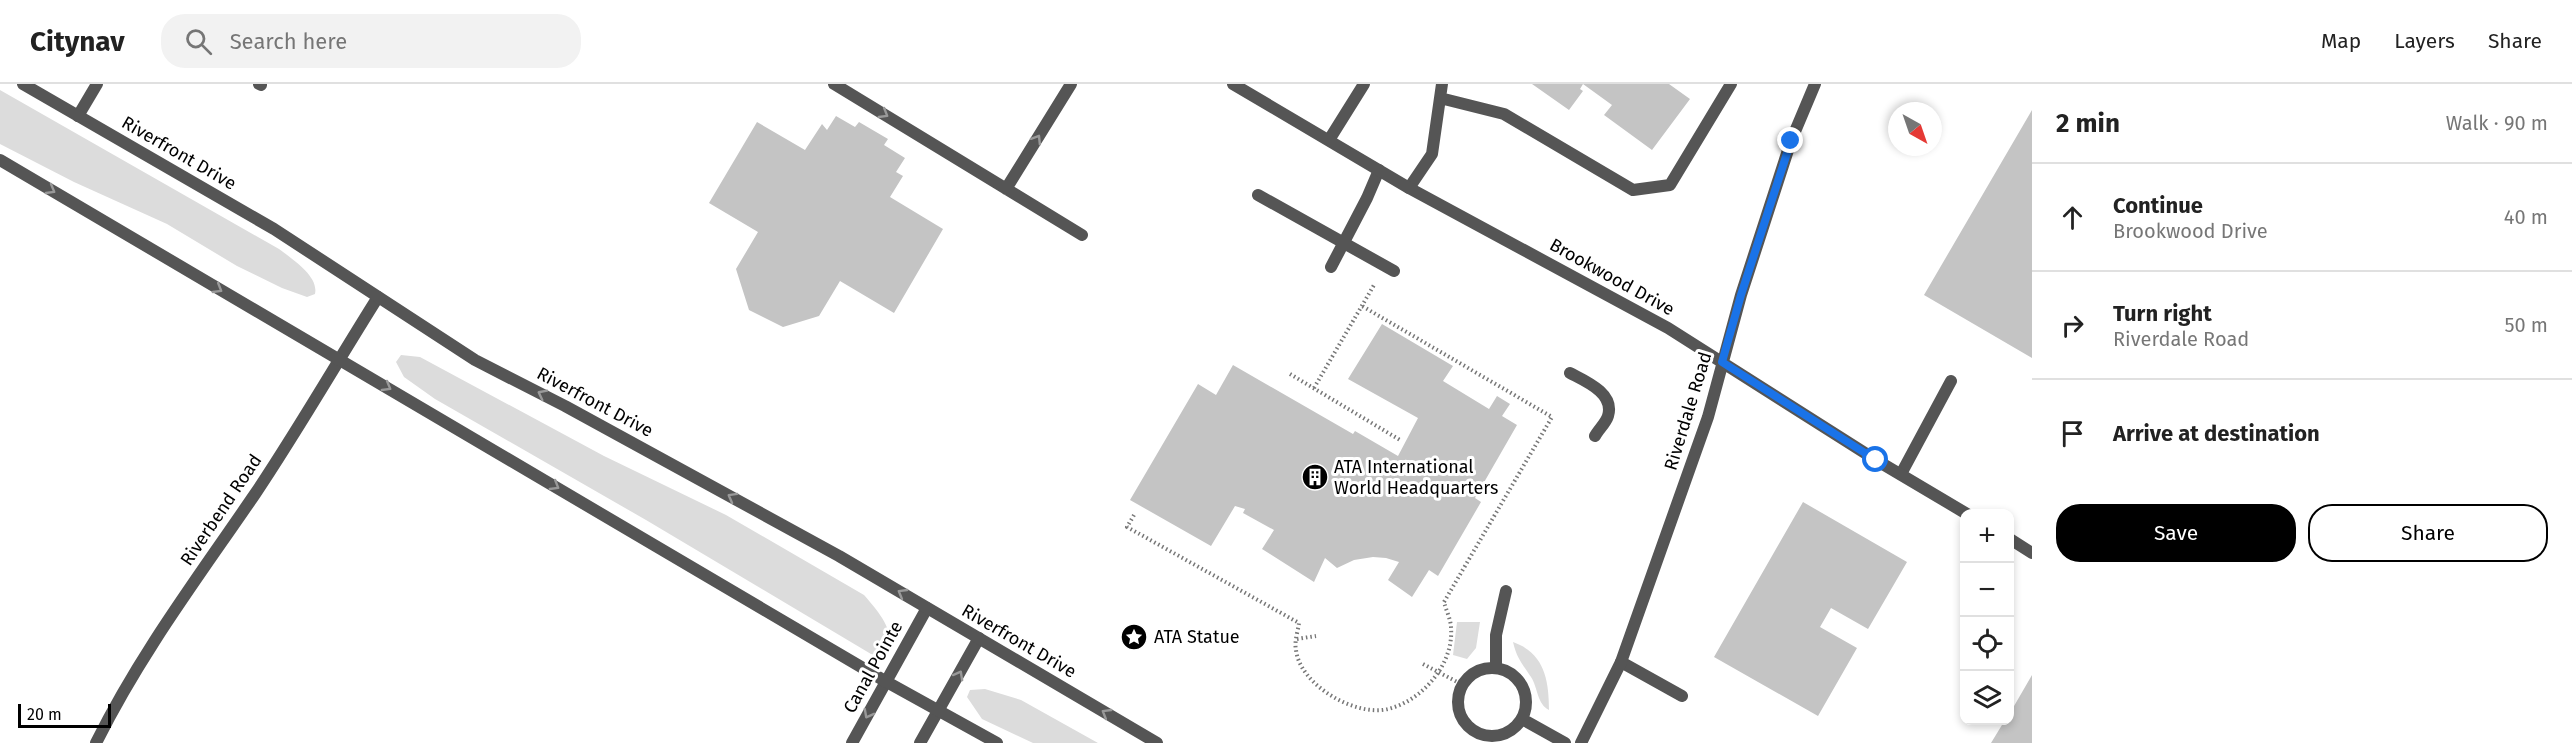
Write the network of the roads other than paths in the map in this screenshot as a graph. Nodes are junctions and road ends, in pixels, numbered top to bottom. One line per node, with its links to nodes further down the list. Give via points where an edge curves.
1 (23, 84): 11 (street, Riverfront Drive)
2 (97, 84): 11 (street)
3 (834, 84): 16 (street, one-way to 16)
4 (1071, 84): 16 (street, one-way to 4)
5 (1233, 84): 12 (street, Brookwood Drive)
6 (1364, 84): 12 (street)
7 (1442, 84): 10 (street)
8 (1731, 84): 10 (street, via 1670,185 1633,190 1504,114)
9 (1815, 84): 24 (street, Riverdale Road, via 1791,141)
10 (1440, 98): 15 (street, via 1432,154)
11 (78, 116): 22 (street, Riverfront Drive, via 274,229)
12 (1329, 140): 14 (street, Brookwood Drive)
13 (0, 160): 23 (street, one-way to 23)
14 (1379, 170): 15 (street, Brookwood Drive); 19 (street)
15 (1410, 188): 24 (street, Brookwood Drive, via 1668,328)
16 (1006, 189): 18 (street)
17 (1258, 195): 19 (street)
18 (1082, 235)
19 (1343, 243): 20 (street); 21 (street)
20 (1331, 267)
21 (1390, 269)
22 (378, 297): 23 (street, Riverbend Road); 33 (street, Riverfront Drive, one-way to 22, via 829,550 475,360)
23 (339, 359): 37 (street, one-way to 37); 41 (street, Riverbend Road, via 255,493 157,634)
24 (1722, 362): 28 (street, Brookwood Drive); 35 (street, Riverdale Road, via 1708,417)
25 (1570, 373): 27 (street, via 1597,387 1607,403 1608,416)
26 (1952, 381): 28 (street)
27 (1595, 436)
28 (1901, 474): 29 (street, Brookwood Drive)
29 (1960, 509)
30 (2014, 542): 31 (street)
31 (2032, 553)
32 (1506, 591): 36 (street, via 1496,635)
33 (927, 608): 34 (street, Riverfront Drive); 37 (street, Canal Pointe)
34 (979, 638): 39 (street, one-way to 34); 45 (street, Riverfront Drive, one-way to 34)
35 (1621, 662): 38 (street); 47 (street, Riverdale Road)
36 (1496, 668): 40 (street, via 1516,677 1523,686 1527,697); 40 (street, via 1474,674 1463,685 1458,702 1465,723 1483,735 1494,736 1505,734)
37 (885, 681): 39 (street); 42 (street, Canal Pointe, one-way to 42)
38 (1682, 696)
39 (939, 711): 43 (street); 44 (street)
40 (1522, 719): 46 (street)
41 (96, 743)
42 (852, 743)
43 (920, 743)
44 (998, 743)
45 (1157, 743)
46 (1565, 743)
47 (1581, 743)

